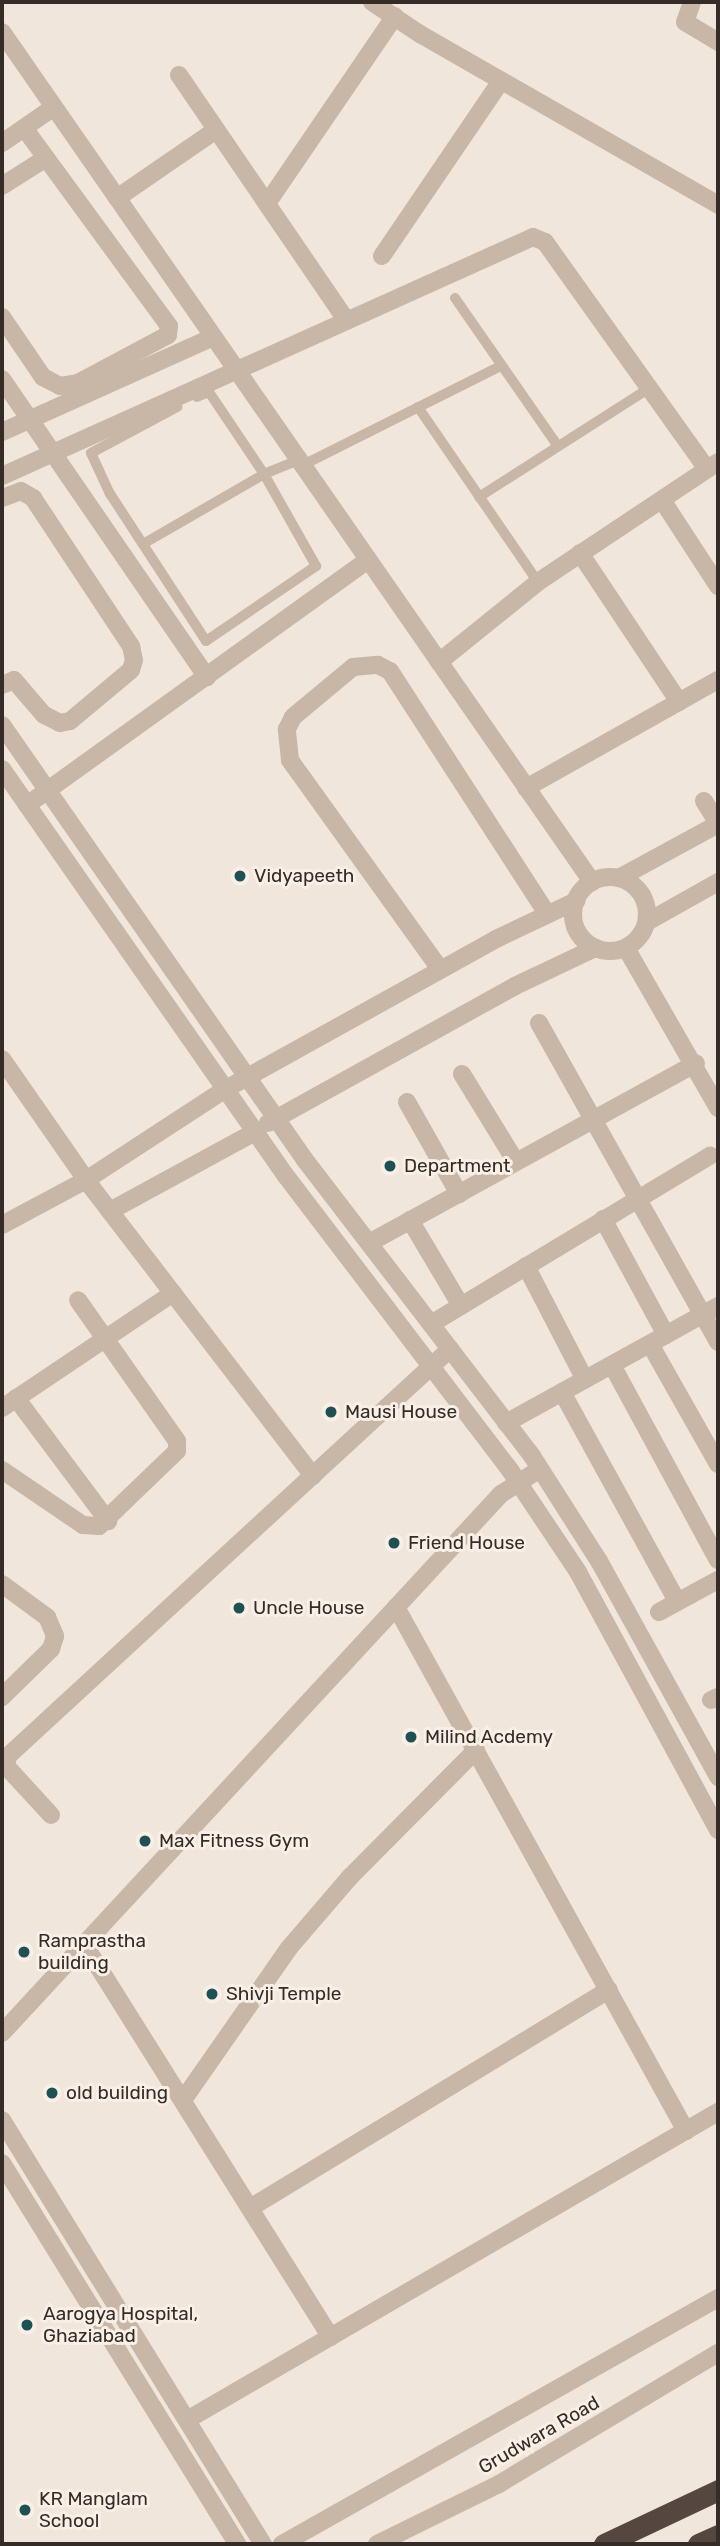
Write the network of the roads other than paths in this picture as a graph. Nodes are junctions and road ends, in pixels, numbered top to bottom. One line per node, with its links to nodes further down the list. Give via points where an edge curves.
1 (372, 2): 3 (street)
2 (692, 2): 5 (street, via 685,22)
3 (395, 16): 7 (street); 15 (street)
4 (2, 32): 8 (street)
5 (718, 42)
6 (179, 75): 10 (street)
7 (501, 81): 16 (street); 17 (street)
8 (54, 107): 9 (street); 14 (street)
9 (24, 128): 11 (street); 12 (street)
10 (216, 130): 14 (street); 15 (street)
11 (2, 143)
12 (46, 158): 13 (street); 19 (street, via 160,311 169,326 167,335 78,383 60,386 43,377)
13 (2, 186)
14 (117, 198): 21 (street)
15 (268, 202): 20 (street)
16 (718, 205)
17 (382, 256)
18 (455, 298): 22 (lane)
19 (2, 317)
20 (345, 318): 23 (street); 25 (street, via 523,239 540,237)
21 (213, 337): 23 (street); 27 (street)
22 (501, 366): 26 (lane); 29 (lane)
23 (235, 368): 30 (street); 31 (street)
24 (2, 379): 27 (street)
25 (648, 390): 29 (lane); 32 (street)
26 (418, 407): 31 (lane); 35 (lane)
27 (30, 419): 28 (street); 30 (street)
28 (2, 432)
29 (558, 446): 35 (lane)
30 (54, 452): 34 (street); 44 (street)
31 (300, 463): 33 (lane); 40 (street)
32 (713, 465): 37 (street)
33 (264, 474): 38 (lane); 38 (lane, via 209,392 108,441 91,453 110,494); 38 (lane, via 316,566 206,641)
34 (2, 476)
35 (479, 497): 41 (lane)
36 (2, 498): 46 (street, via 21,491 33,498 131,646 134,660 131,670 70,721 60,723 44,715 14,680)
37 (662, 500): 39 (street); 42 (street)
38 (143, 544)
39 (580, 553): 41 (street); 47 (street)
40 (368, 560): 43 (street); 44 (street)
41 (538, 582): 43 (street)
42 (718, 586)
43 (439, 662): 50 (street)
44 (207, 677): 51 (street)
45 (718, 680): 47 (street)
46 (2, 685)
47 (679, 702): 50 (street)
48 (2, 725): 51 (street)
49 (2, 769): 53 (street)
50 (526, 788): 56 (street)
51 (48, 790): 53 (street); 67 (street)
52 (704, 801): 54 (street)
53 (27, 805): 69 (street)
54 (718, 823): 55 (street)
55 (619, 878): 56 (street); 60 (street, via 639,890)
56 (592, 882): 58 (street)
57 (718, 882): 60 (street)
58 (576, 901): 59 (street); 61 (street, via 574,923)
59 (547, 915): 63 (street); 63 (street, via 390,671 378,665 354,667 293,717 288,729 290,760)
60 (647, 922): 62 (street)
61 (595, 948): 62 (street); 72 (street, via 515,986)
62 (626, 948): 66 (street)
63 (440, 969): 67 (street)
64 (538, 1023): 73 (street)
65 (2, 1059): 77 (street)
66 (696, 1063): 71 (street); 73 (street)
67 (247, 1074): 69 (street); 72 (street)
68 (462, 1074): 76 (street)
69 (224, 1090): 74 (street); 77 (street)
70 (407, 1102): 78 (street)
71 (718, 1108)
72 (278, 1116): 74 (street); 84 (street)
73 (593, 1119): 76 (street); 79 (street)
74 (255, 1132): 80 (street); 97 (street)
75 (710, 1156): 79 (street)
76 (516, 1162): 78 (street)
77 (86, 1180): 80 (street); 83 (street)
78 (459, 1194): 82 (street)
79 (637, 1198): 81 (street); 89 (street)
80 (110, 1211): 86 (street)
81 (603, 1219): 85 (street); 91 (street)
82 (410, 1220): 84 (street); 88 (street)
83 (2, 1224)
84 (369, 1243): 90 (street)
85 (526, 1266): 88 (street); 98 (street)
86 (173, 1293): 92 (street); 105 (street)
87 (78, 1300): 92 (street)
88 (461, 1306): 90 (street)
89 (711, 1311): 91 (street); 93 (street)
90 (431, 1324): 95 (street)
91 (666, 1335): 94 (street)
92 (105, 1339): 100 (street); 107 (street, via 179,1446)
93 (718, 1342)
94 (650, 1344): 96 (street); 102 (street)
95 (450, 1349): 97 (street); 101 (street)
96 (612, 1365): 98 (street); 108 (street)
97 (431, 1367): 105 (street); 106 (street)
98 (585, 1380): 99 (street)
99 (562, 1392): 101 (street); 111 (street)
100 (9, 1403): 107 (street)
101 (506, 1423): 103 (street)
102 (718, 1464)
103 (540, 1469): 106 (street); 116 (street, via 599,1561)
104 (2, 1470): 107 (street, via 83,1525 99,1526)
105 (313, 1476): 117 (street, via 8,1756 6,1766)
106 (518, 1483): 112 (street, via 501,1494); 118 (street, via 578,1572)
107 (108, 1521)
108 (718, 1560)
109 (718, 1580): 111 (street)
110 (2, 1584): 114 (street, via 47,1617 55,1636 51,1649)
111 (677, 1601): 113 (street)
112 (396, 1607): 115 (street); 119 (street)
113 (659, 1612)
114 (2, 1697)
115 (476, 1751): 120 (street); 122 (street, via 350,1877 289,1948)
116 (718, 1777)
117 (51, 1815)
118 (718, 1830)
119 (85, 1944): 121 (street); 122 (street)
120 (609, 1990): 125 (street); 127 (street)
121 (2, 2033)
122 (183, 2100): 127 (street)
123 (718, 2112): 125 (street)
124 (2, 2120): 131 (street)
125 (687, 2131): 129 (street)
126 (2, 2164): 134 (street)
127 (250, 2208): 129 (street)
128 (718, 2298): 136 (street)
129 (331, 2337): 131 (street)
130 (718, 2353): 137 (street, Grudwara Road, via 499,2484)
131 (187, 2420): 135 (street)
132 (718, 2490): 138 (highway)
133 (718, 2535): 139 (highway)
134 (237, 2544)
135 (263, 2544)
136 (282, 2544)
137 (377, 2544)
138 (604, 2544)
139 (698, 2544)

